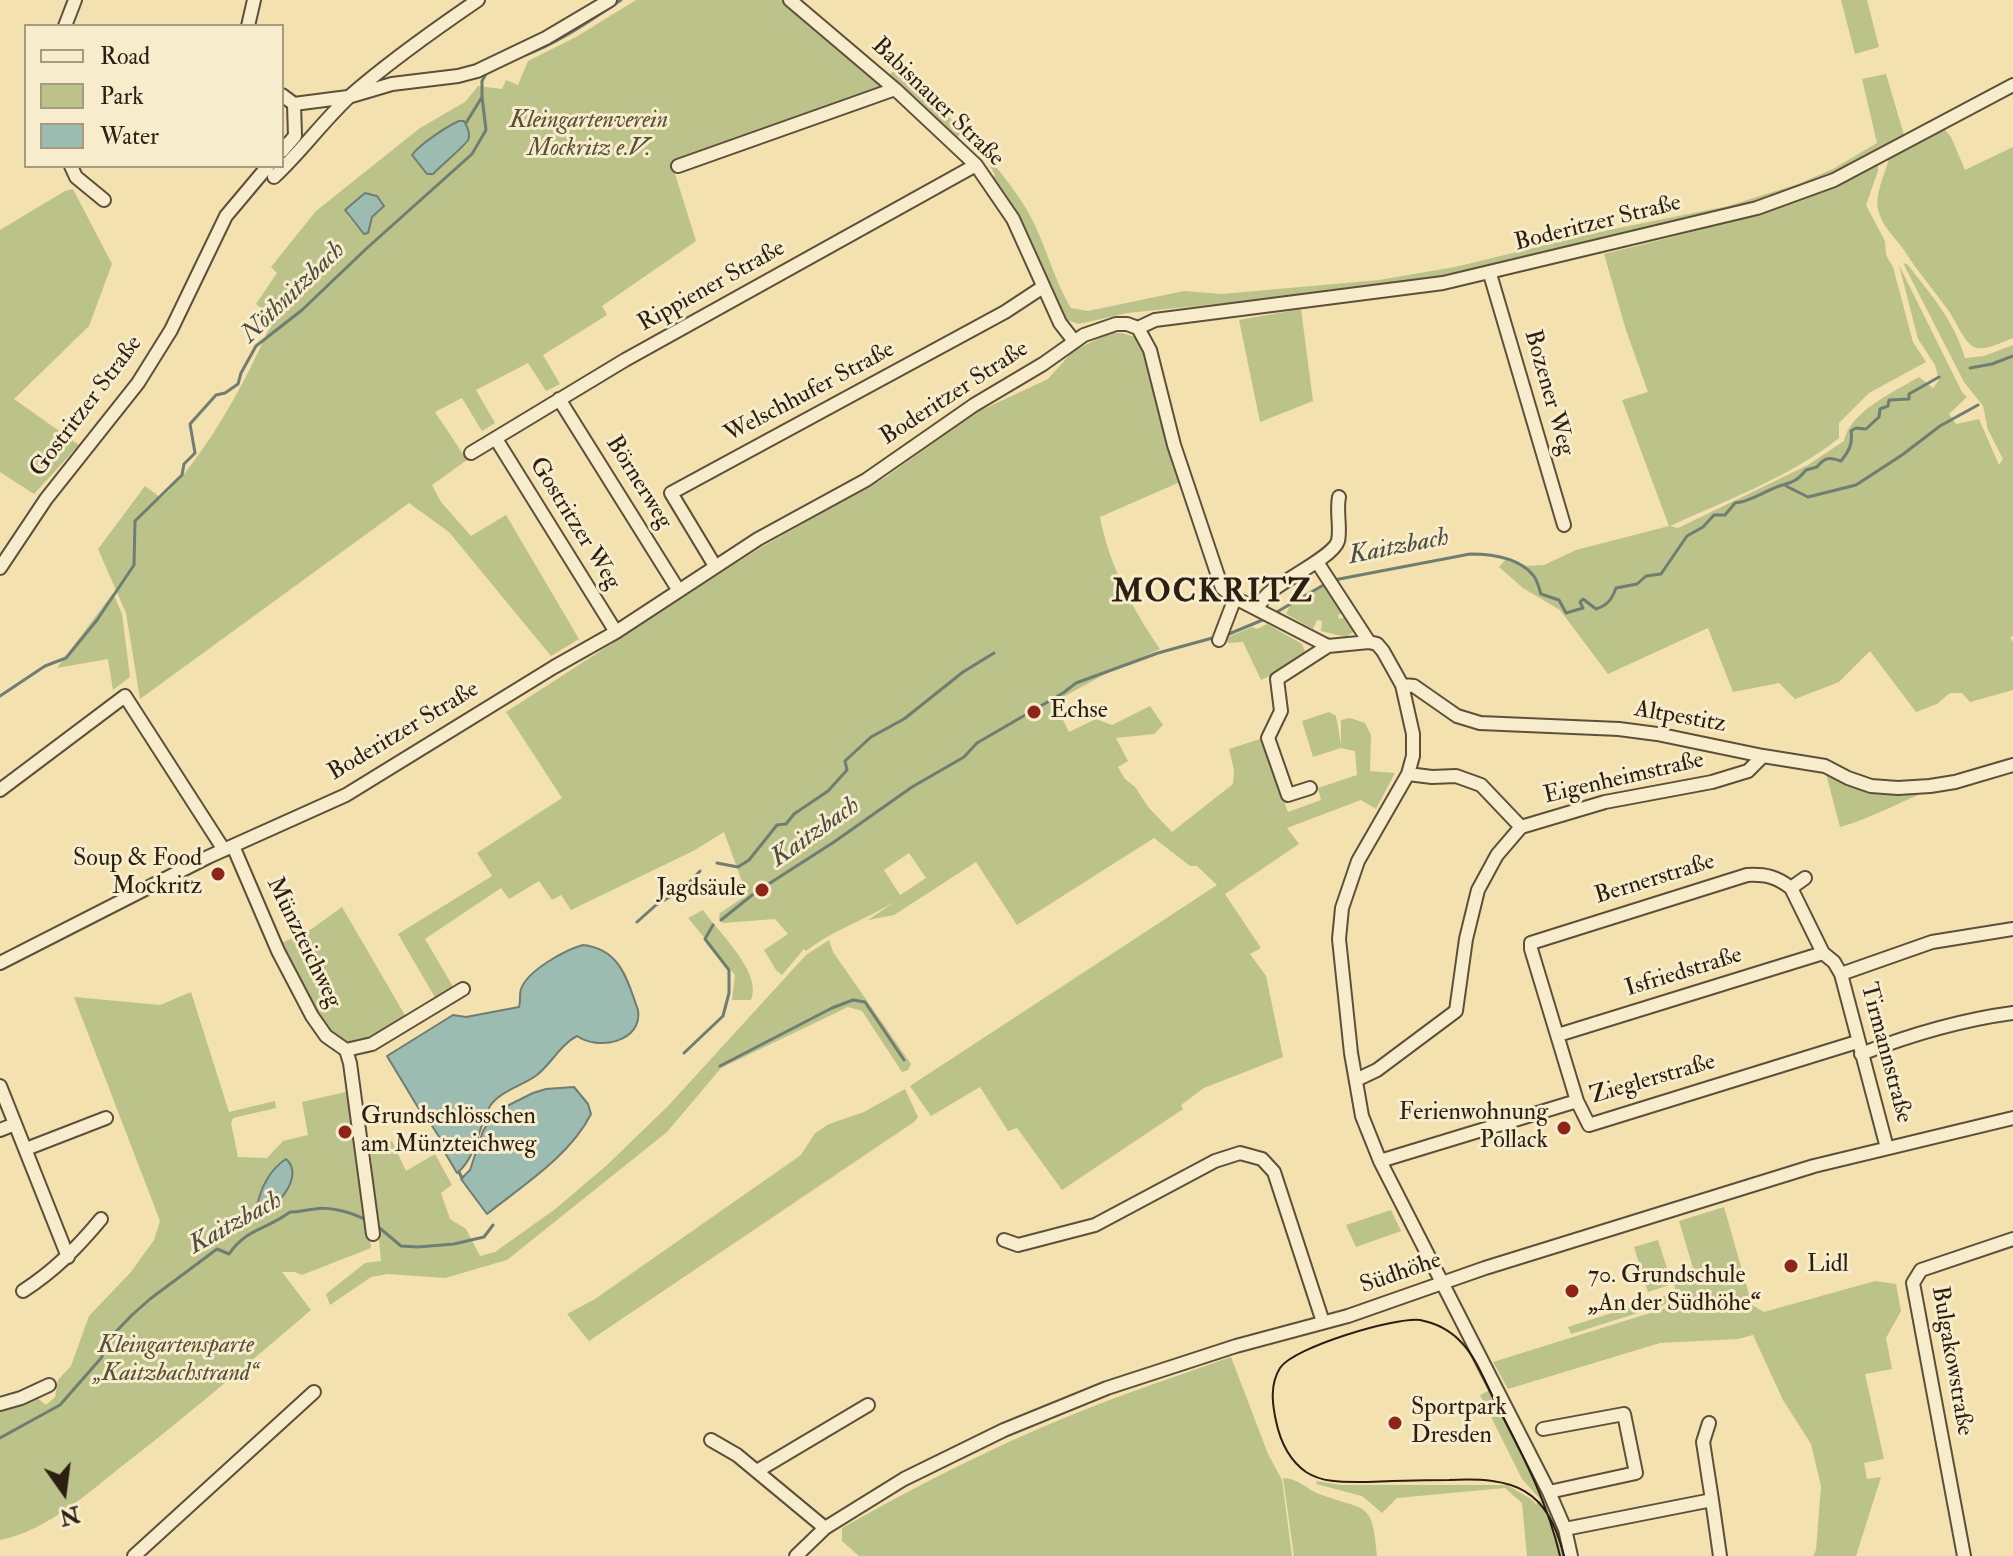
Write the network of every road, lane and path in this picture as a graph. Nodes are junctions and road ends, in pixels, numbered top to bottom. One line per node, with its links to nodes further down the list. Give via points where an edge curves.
1 (75, 0): 6 (street)
2 (254, 0): 7 (street)
3 (478, 0): 11 (street)
4 (610, 0): 11 (street, via 477,71 392,84)
5 (790, 0): 9 (street, Babisnauer Straße)
6 (66, 24)
7 (248, 24)
8 (2013, 85): 20 (street, Boderitzer Straße, via 1796,195)
9 (895, 89): 15 (street, Babisnauer Straße); 16 (street)
10 (284, 96): 12 (street)
11 (348, 97): 12 (street); 14 (street, via 300,153)
12 (294, 104): 13 (street, via 295,136)
13 (284, 149)
14 (284, 163)
15 (976, 165): 21 (street, Babisnauer Straße, via 1013,219); 24 (street, Rippiener Straße)
16 (678, 166)
17 (72, 168): 19 (street)
18 (271, 172): 31 (street, Gostritzer Straße, via 250,185 226,216 171,330 138,383 46,499)
19 (104, 200)
20 (1490, 274): 22 (street, Boderitzer Straße, via 1155,320); 28 (street, Bozener Weg)
21 (1043, 287): 23 (street, Babisnauer Straße); 30 (street, Welschhufer Straße, via 671,493)
22 (1138, 328): 23 (street, Boderitzer Straße, via 1116,324); 33 (street, via 1150,350 1174,445 1216,572 1222,588)
23 (1074, 341): 30 (street, Boderitzer Straße, via 866,480)
24 (559, 399): 25 (street, Rippiener Straße); 32 (street, Börnerweg)
25 (496, 439): 26 (street, Rippiener Straße); 35 (street, Gostritzer Weg)
26 (471, 453)
27 (1339, 497): 29 (street, via 1338,541)
28 (1564, 525)
29 (1317, 562): 34 (street, via 1267,594); 37 (street)
30 (715, 566): 32 (street, Boderitzer Straße)
31 (0, 568)
32 (679, 591): 35 (street, Boderitzer Straße)
33 (1235, 598): 34 (street); 36 (street)
34 (1267, 614): 38 (street)
35 (616, 632): 46 (street, Boderitzer Straße, via 346,795)
36 (1221, 636)
37 (1369, 642): 38 (street); 39 (street, via 1383,651)
38 (1328, 646): 43 (street, via 1277,679 1281,711 1268,738 1288,795)
39 (1402, 685): 40 (street, Altpestitz, via 1414,686 1457,716 1480,723 1619,729); 42 (street, via 1413,734)
40 (1763, 756): 41 (street, Altpestitz, via 1825,766 1871,786 1898,788 1955,782); 45 (street, Eigenheimstraße, via 1748,771 1712,782 1605,802)
41 (2013, 765)
42 (1408, 774): 45 (street, via 1456,776 1481,785); 58 (street, via 1358,861 1342,908 1339,939)
43 (1310, 788)
44 (0, 790): 46 (street, Münzteichweg, via 125,696)
45 (1521, 827): 58 (street, Eigenheimstraße, via 1497,855 1478,890 1456,1011)
46 (228, 848): 51 (street, Boderitzer Straße); 57 (street, Münzteichweg, via 312,1016 326,1036)
47 (1805, 878): 48 (street)
48 (1791, 888): 50 (street, Tirmannstraße); 55 (street, Bernerstraße, via 1765,874 1747,875 1531,943)
49 (2013, 929): 52 (street, via 1932,942)
50 (1823, 953): 52 (street, Tirmannstraße); 55 (street, Isfriedstraße)
51 (0, 963)
52 (1841, 974): 56 (street, Tirmannstraße)
53 (463, 989): 57 (street, via 372,1044)
54 (2013, 1013): 56 (street)
55 (1558, 1035): 60 (street)
56 (1859, 1048): 60 (street, Zieglerstraße, via 1589,1125); 65 (street, Tirmannstraße)
57 (346, 1050): 69 (street)
58 (1356, 1080): 67 (street, via 1362,1116)
59 (0, 1086): 63 (street)
60 (1577, 1101): 67 (street, Zieglerstraße)
61 (106, 1118): 66 (street)
62 (2013, 1118): 65 (street, Südhöhe)
63 (15, 1124): 64 (street); 66 (street)
64 (0, 1130)
65 (1887, 1148): 73 (street, Südhöhe, via 1783,1175)
66 (26, 1149): 72 (street)
67 (1380, 1161): 73 (street)
68 (101, 1219): 72 (street)
69 (373, 1234)
70 (2013, 1239): 92 (street, Bulgakowstraße, via 1921,1270 1913,1283)
71 (1004, 1240): 75 (street, via 1018,1245 1095,1225 1240,1153 1262,1159 1274,1172)
72 (68, 1257): 74 (street)
73 (1442, 1283): 75 (street, Südhöhe); 84 (street)
74 (23, 1291)
75 (1323, 1322): 86 (street, Südhöhe, via 1059,1406 904,1479)
76 (49, 1385): 78 (street)
77 (314, 1392): 88 (street)
78 (0, 1404)
79 (868, 1405): 83 (street)
80 (1709, 1423): 85 (street, via 1703,1442)
81 (1543, 1429): 84 (street, via 1624,1414 1636,1473)
82 (711, 1440): 83 (street)
83 (757, 1471): 86 (street)
84 (1549, 1492): 87 (street)
85 (1712, 1500): 87 (street); 91 (street)
86 (825, 1528): 89 (street, Südhöhe)
87 (1565, 1529): 90 (street)
88 (134, 1556)
89 (796, 1556)
90 (1571, 1556)
91 (1720, 1556)
92 (1964, 1556)

